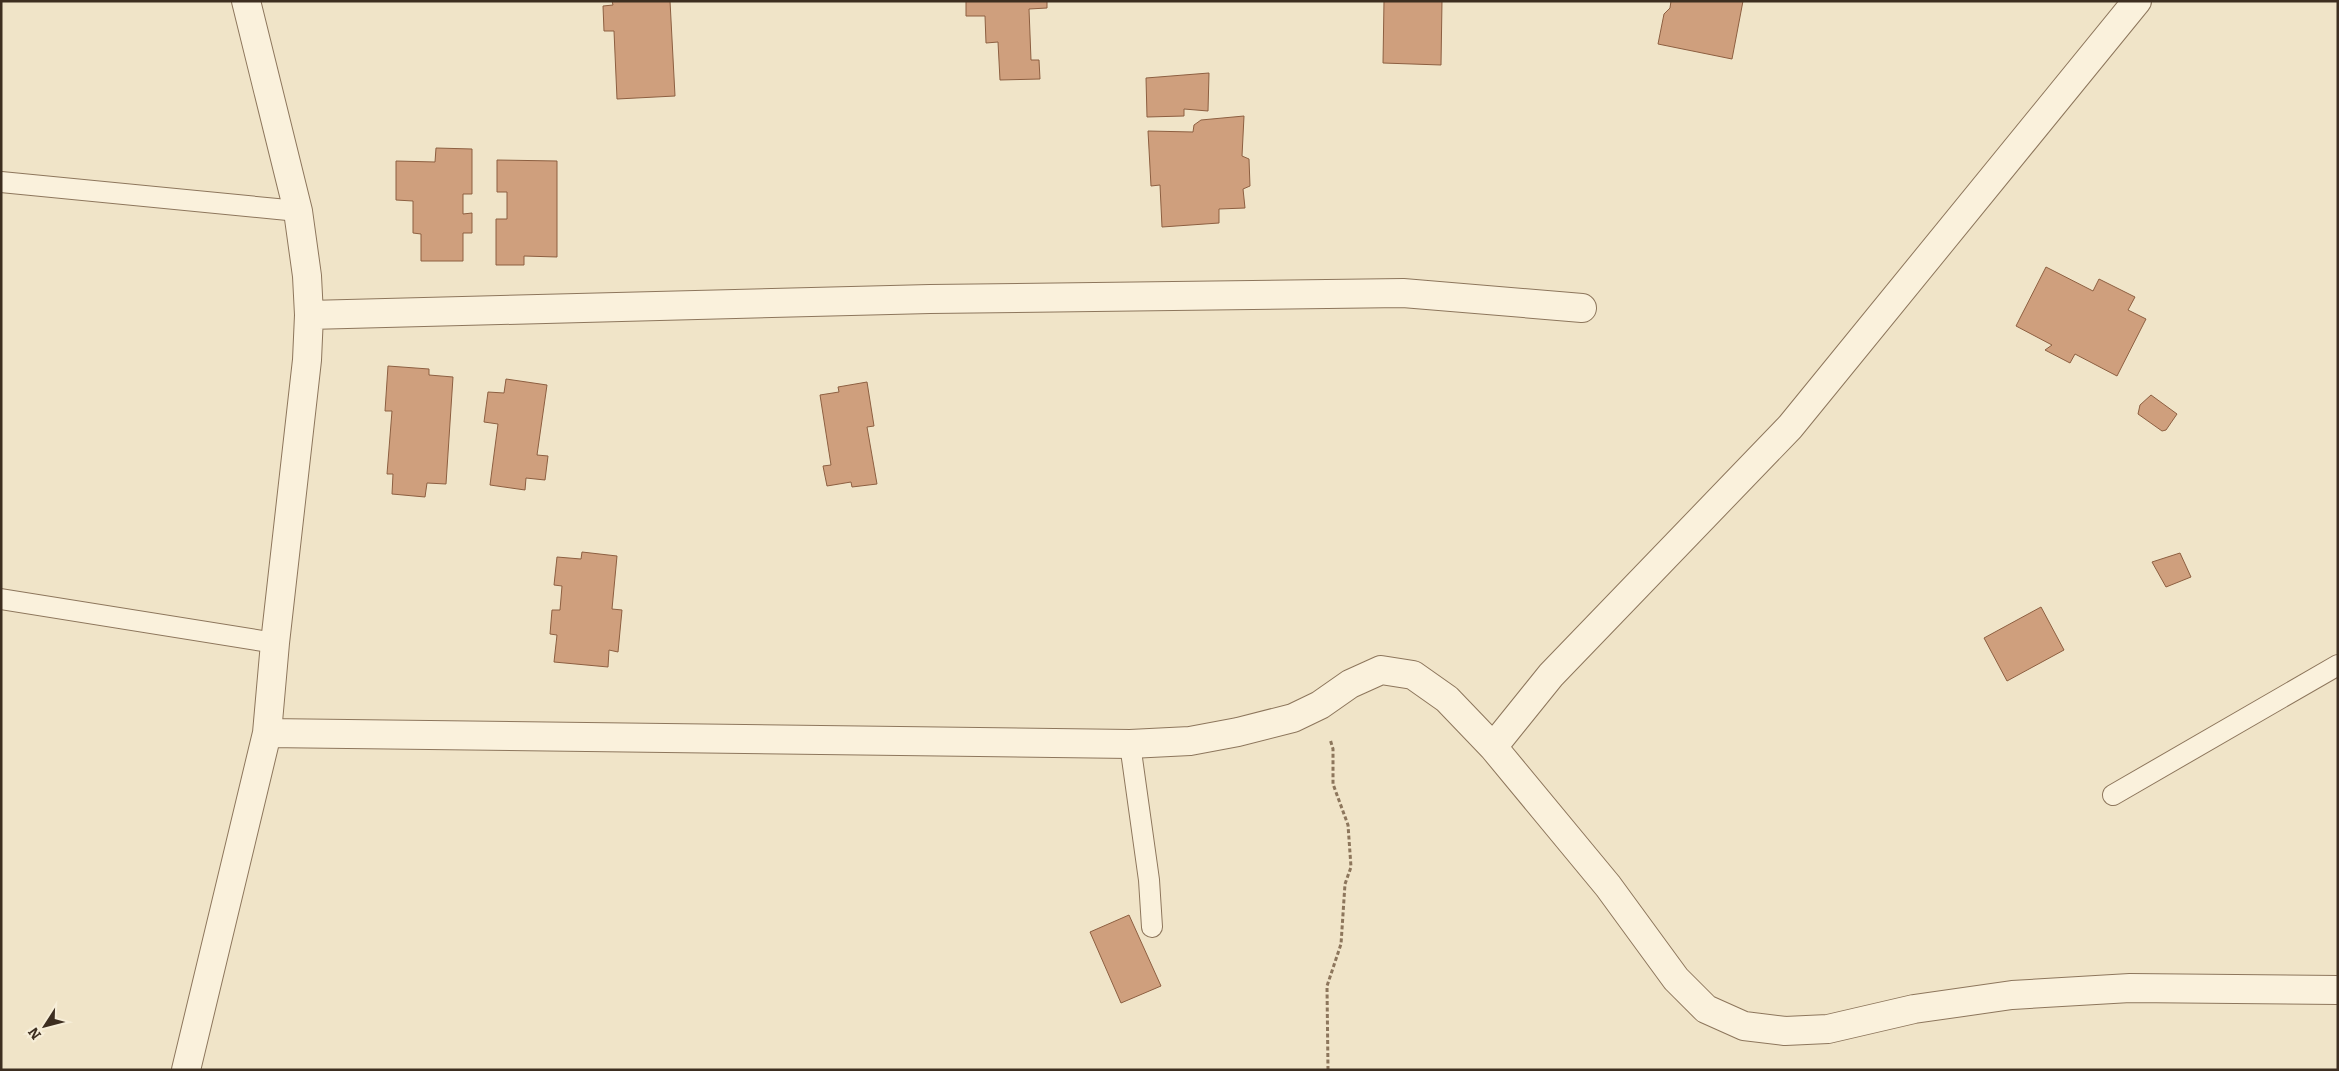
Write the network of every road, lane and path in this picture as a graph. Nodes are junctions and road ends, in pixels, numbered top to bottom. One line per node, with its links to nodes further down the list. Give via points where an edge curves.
1 (246, 1): 4 (street)
2 (2137, 1): 13 (street, via 1790,427 1551,675)
3 (1, 182): 4 (lane)
4 (298, 211): 6 (street)
5 (1582, 308): 6 (street, via 1403,293 930,299)
6 (309, 315): 8 (street, via 307,360)
7 (1, 599): 8 (lane)
8 (275, 642): 11 (street)
9 (2338, 665): 14 (lane)
10 (1320, 705): 12 (street, via 1293,718 1238,732 1190,740); 13 (street, via 1350,684 1381,670 1413,674 1447,699); 18 (path, via 1333,749 1333,784 1348,825 1351,867 1345,884 1341,944 1327,986)
11 (267, 733): 12 (street); 17 (street)
12 (1130, 744): 15 (lane, via 1149,880)
13 (1493, 747): 16 (street, via 1608,886 1676,979 1706,1009 1744,1026 1784,1031 1828,1029 1914,1009 2012,995 2130,988)
14 (2113, 795)
15 (1152, 927)
16 (2338, 990)
17 (186, 1070)
18 (1328, 1070)

